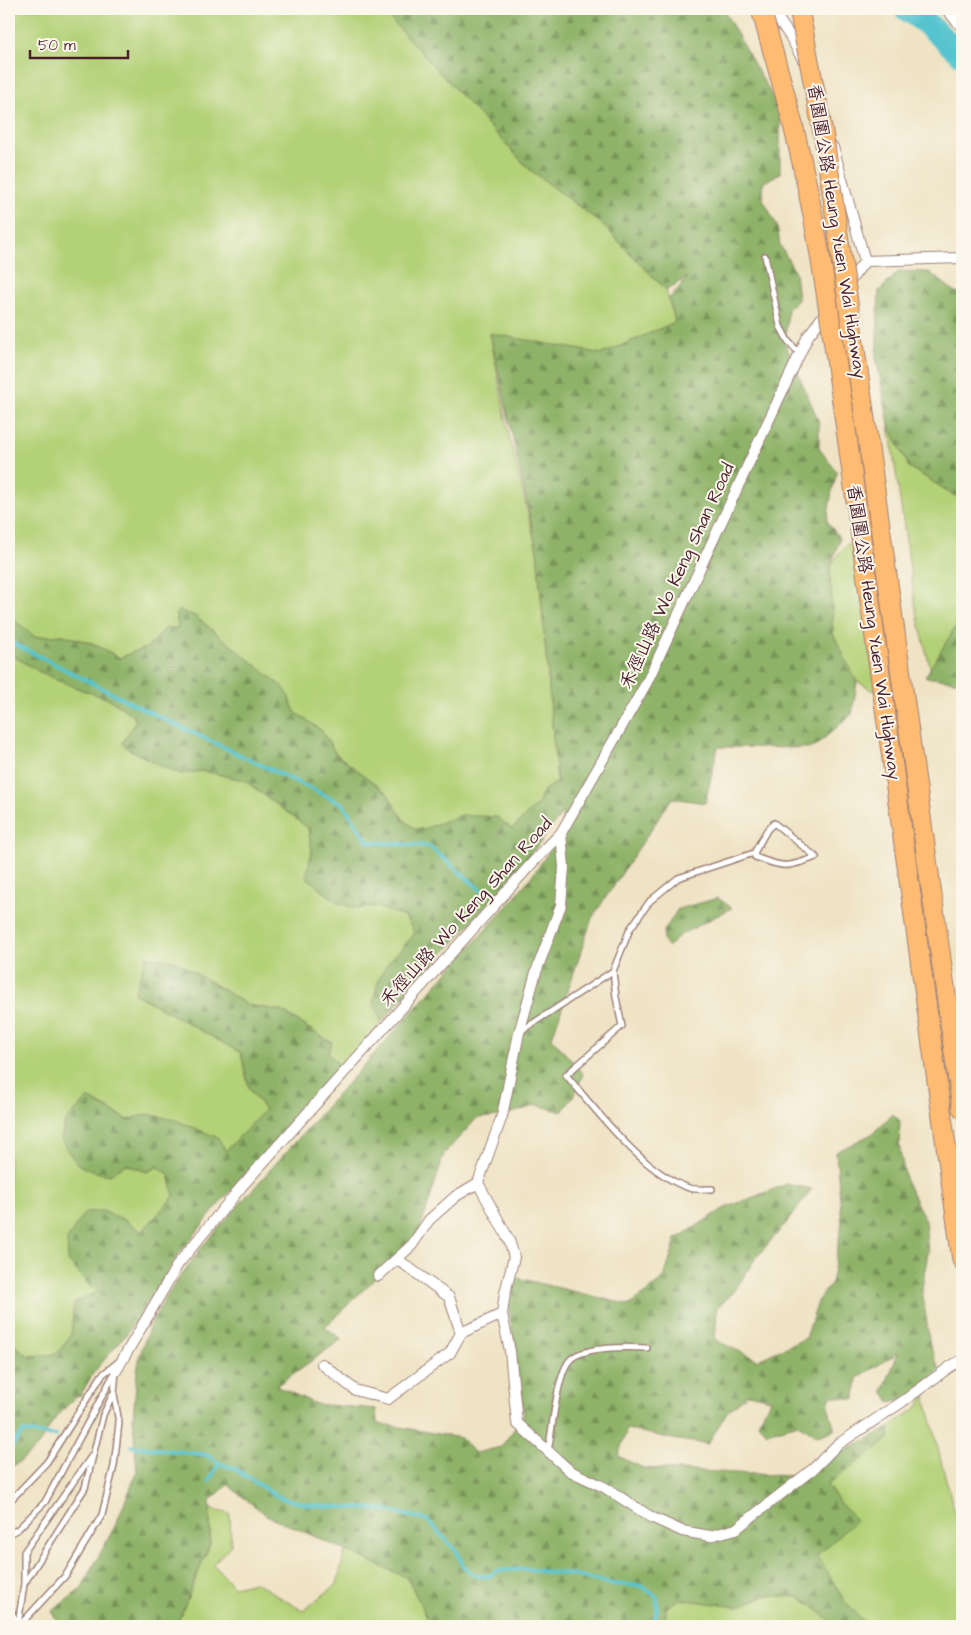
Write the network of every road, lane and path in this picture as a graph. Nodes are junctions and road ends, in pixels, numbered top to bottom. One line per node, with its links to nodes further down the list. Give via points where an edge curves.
1 (761, 9): 18 (highway, 香園圍公路 Heung Yuen Wai Highway, bridge, via 795,131 823,274)
2 (771, 9): 8 (street, via 790,36 818,91)
3 (799, 9): 14 (highway, 香園圍公路 Heung Yuen Wai Highway, bridge, via 826,147)
4 (946, 9): 5 (street)
5 (962, 27)
6 (764, 256): 9 (lane, via 780,326 788,342)
7 (962, 258): 8 (street)
8 (865, 262): 9 (street, 禾徑山路 Wo Keng Shan Road, via 808,336)
9 (799, 353): 10 (street, 禾徑山路 Wo Keng Shan Road, via 647,682)
10 (561, 833): 13 (street, via 564,867 561,905 536,972); 23 (street, 禾徑山路 Wo Keng Shan Road, via 242,1186 178,1264)
11 (754, 853): 11 (lane, via 755,857 780,866 794,866 816,857 774,823); 12 (lane, via 678,878 650,901 630,929)
12 (613, 971): 13 (lane); 16 (lane, via 622,1026 566,1075 628,1146 664,1176 690,1188)
13 (519, 1033): 15 (street, via 502,1116)
14 (962, 1108)
15 (478, 1183): 17 (street, via 456,1196 429,1220 412,1245); 20 (street, via 509,1240 514,1257)
16 (712, 1189)
17 (397, 1258): 19 (street); 21 (street, via 449,1297)
18 (962, 1260)
19 (378, 1276)
20 (502, 1314): 21 (street); 29 (street, via 510,1351 517,1423)
21 (461, 1333): 25 (street, via 450,1353 388,1399 355,1390)
22 (647, 1348): 29 (lane, via 588,1351 571,1359 562,1374)
23 (122, 1358): 26 (street, 禾徑山路 Wo Keng Shan Road); 30 (lane, via 102,1375 47,1462)
24 (962, 1360): 29 (street, via 837,1445 813,1469 736,1529 710,1536 682,1531 651,1517 604,1488 570,1472)
25 (322, 1364)
26 (116, 1371): 27 (lane, 禾徑山路 Wo Keng Shan Road); 31 (lane, via 44,1502)
27 (114, 1394): 28 (lane, via 103,1415); 34 (lane, 禾徑山路 Wo Keng Shan Road, via 119,1423 114,1466 102,1515 66,1575)
28 (96, 1450): 32 (lane, via 85,1488); 32 (lane, via 24,1552)
29 (548, 1452)
30 (9, 1502)
31 (9, 1534)
32 (24, 1584): 34 (lane)
33 (9, 1606): 34 (lane)
34 (18, 1626)

